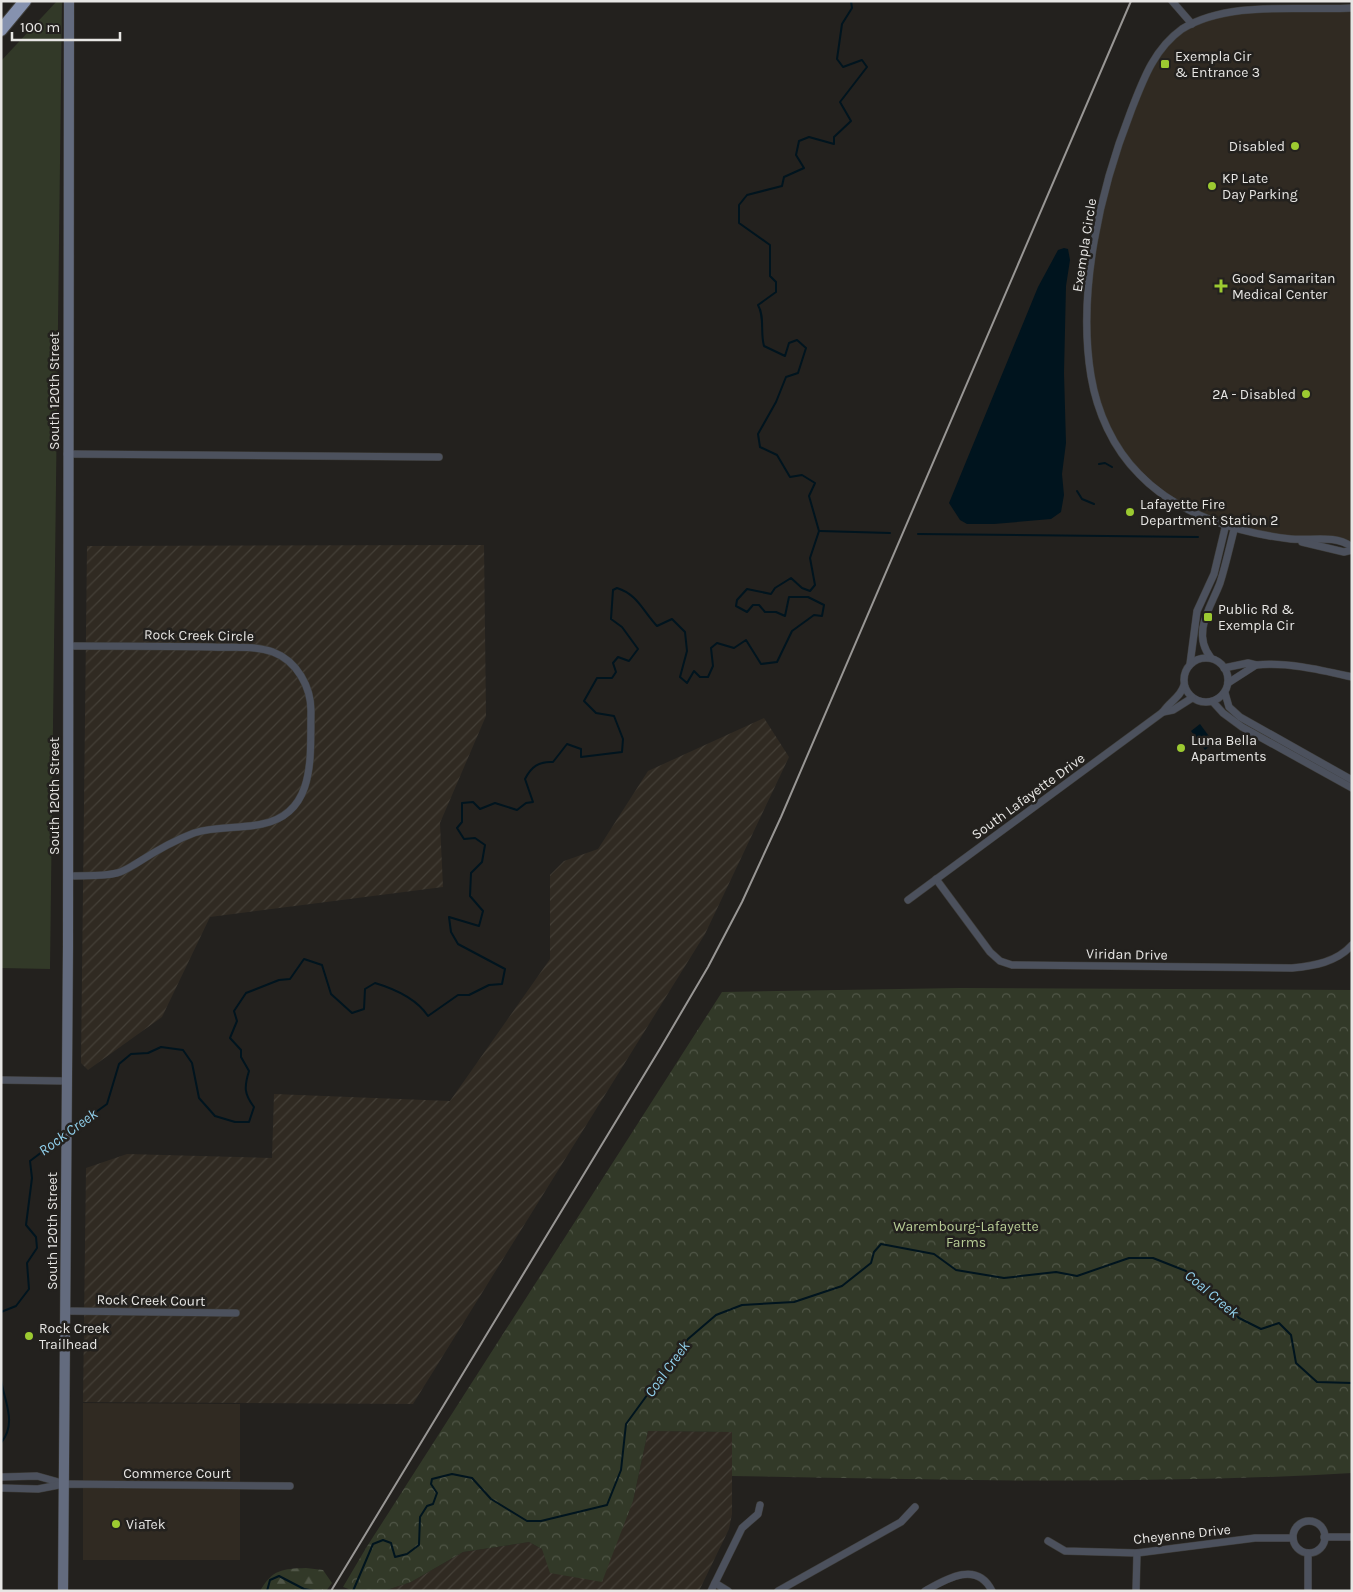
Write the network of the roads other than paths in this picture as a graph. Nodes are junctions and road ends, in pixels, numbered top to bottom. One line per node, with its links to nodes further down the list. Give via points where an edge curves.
1 (25, 1): 6 (highway)
2 (70, 1): 7 (main road, South 120th Street)
3 (1172, 1): 5 (street)
4 (1352, 8): 5 (street, Exempla Circle, via 1252,9 1215,14)
5 (1192, 24): 9 (street, Exempla Circle, via 1171,39 1157,55 1141,85 1118,144 1093,254 1088,350 1098,405 1108,431 1130,465 1178,504)
6 (1, 30)
7 (67, 454): 8 (street); 12 (main road, South 120th Street)
8 (439, 457)
9 (1226, 524): 10 (street, Exempla Circle); 14 (street, via 1214,574 1197,611 1194,654)
10 (1235, 526): 11 (street, Exempla Circle, via 1294,539 1346,542); 13 (street, via 1219,585 1203,625 1204,647)
11 (1352, 548)
12 (69, 646): 26 (main road, South 120th Street); 26 (street, Rock Creek Circle, via 227,648 272,652 286,660 303,678 308,687 311,708 307,785 298,801 282,815 262,824 193,834 115,874)
13 (1211, 658): 14 (street); 16 (street)
14 (1190, 664): 19 (street, via 1184,674)
15 (1256, 665): 16 (street, via 1248,663); 17 (street, via 1296,666); 18 (street)
16 (1224, 668): 18 (street)
17 (1352, 677)
18 (1228, 683): 20 (street)
19 (1184, 685): 21 (street); 23 (street, South Lafayette Drive)
20 (1225, 693): 22 (street); 24 (street, via 1230,707 1240,717)
21 (1192, 698): 22 (street); 23 (street, South Lafayette Drive, via 1173,710)
22 (1213, 702): 25 (street, via 1242,727)
23 (1163, 712): 27 (street, South Lafayette Drive)
24 (1352, 780)
25 (1352, 788)
26 (68, 876): 31 (main road, South 120th Street)
27 (936, 879): 28 (street, South Lafayette Drive); 29 (street, Viridan Drive, via 990,952 1000,961 1012,965 1292,968 1314,966 1332,959)
28 (908, 900)
29 (1352, 945)
30 (1, 1080): 31 (street)
31 (66, 1081): 32 (main road, South 120th Street)
32 (65, 1311): 33 (street, Rock Creek Court); 35 (main road, South 120th Street)
33 (236, 1313)
34 (1, 1477): 35 (street, via 37,1476)
35 (64, 1484): 36 (street, Commerce Court); 37 (street, via 38,1489); 48 (main road, South 120th Street)
36 (290, 1486)
37 (1, 1488)
38 (760, 1505): 46 (street, via 758,1514 742,1528)
39 (916, 1507): 51 (street, via 901,1522)
40 (1324, 1537): 41 (street); 42 (street, via 1322,1528 1310,1522 1298,1526); 45 (street, via 1320,1549)
41 (1352, 1537)
42 (1293, 1538): 44 (street, Cheyenne Drive, via 1255,1538); 45 (street, via 1299,1550)
43 (1048, 1541): 44 (street, Cheyenne Drive, via 1065,1551)
44 (1137, 1553): 54 (street)
45 (1308, 1553): 55 (street)
46 (715, 1583): 49 (street); 50 (street)
47 (932, 1588): 52 (street); 53 (street, via 958,1574 968,1573 986,1581)
48 (63, 1591)
49 (711, 1591)
50 (728, 1591)
51 (778, 1591)
52 (925, 1591)
53 (992, 1591)
54 (1136, 1591)
55 (1308, 1591)

